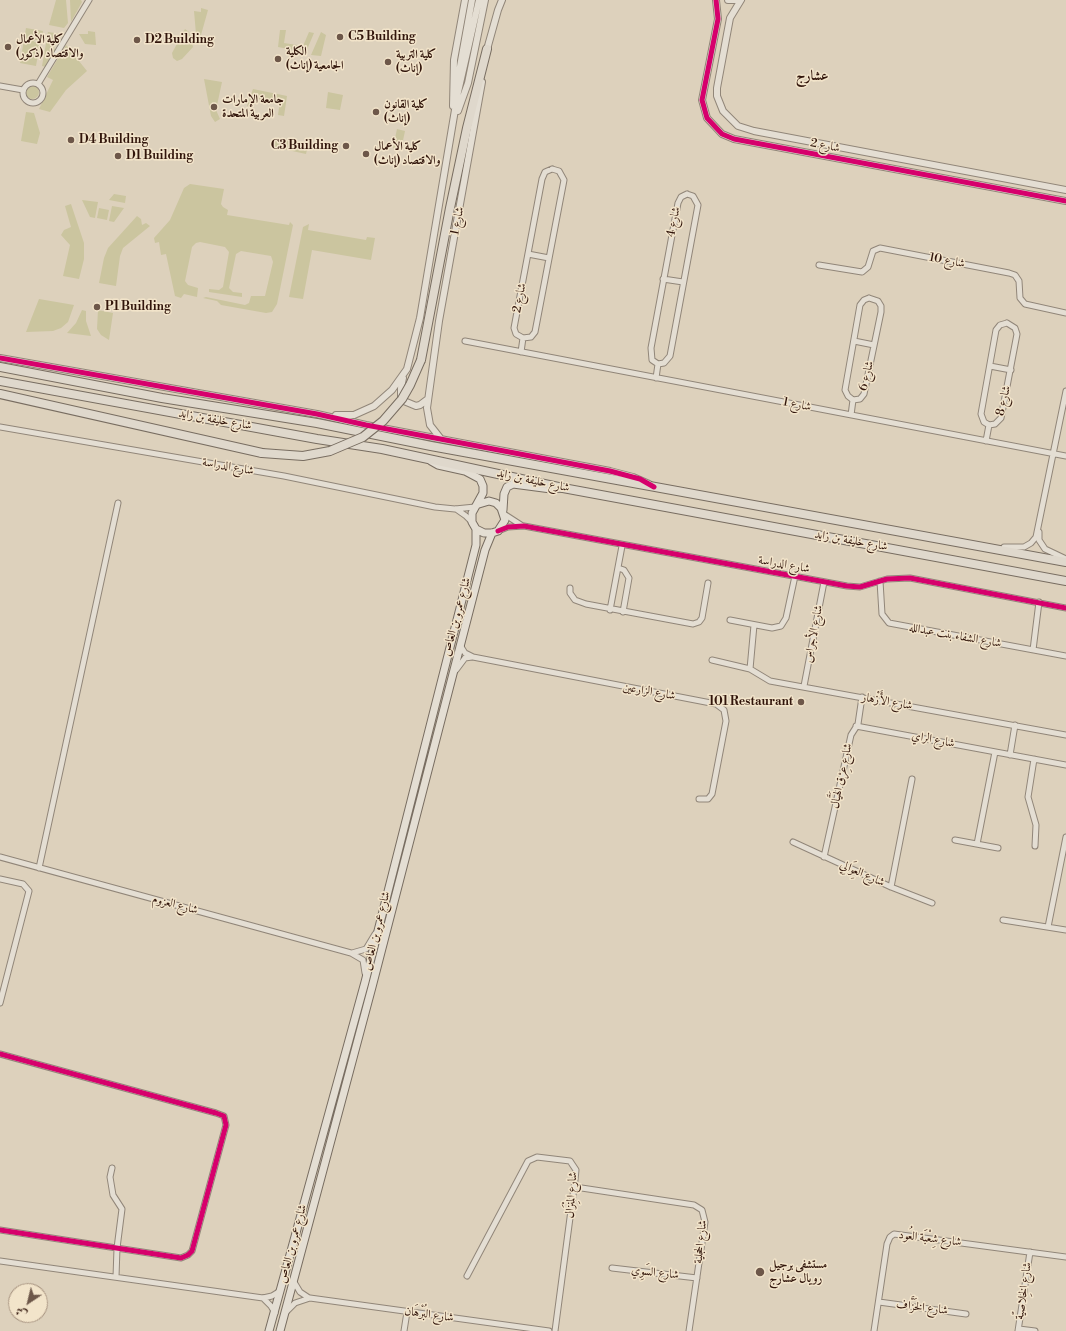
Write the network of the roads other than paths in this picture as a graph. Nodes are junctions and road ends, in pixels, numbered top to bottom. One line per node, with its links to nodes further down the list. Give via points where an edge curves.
1 (89, 0): 12 (street)
2 (465, 0): 16 (street, via 454,60)
3 (472, 0): 15 (street, شارع 1, via 459,72)
4 (479, 0): 15 (street, شارع 1)
5 (485, 0): 16 (street, via 468,83)
6 (502, 0): 11 (street, شارع 1)
7 (716, 0): 18 (street, شارع 2, via 718,20 702,100 707,118 716,130 726,136)
8 (728, 0): 9 (street)
9 (736, 0)
10 (741, 0): 17 (street, شارع 2, via 730,18 717,88 723,111 738,126)
11 (487, 50): 39 (highway, bridge, via 467,128 421,360 402,399 383,421 363,437 330,450 303,456 262,453); 40 (street, شارع 1)
12 (38, 84): 14 (street, via 30,83); 14 (street, via 42,93 36,102 26,100)
13 (0, 86): 14 (street)
14 (23, 90)
15 (458, 92): 16 (street, شارع 1)
16 (454, 118): 34 (street, شارع 1, via 420,318)
17 (1066, 190)
18 (1066, 201)
19 (528, 254): 20 (street); 20 (street, شارع 2, via 543,175 548,170 556,169 562,173 564,180); 25 (street, شارع 2, via 514,328 516,334)
20 (549, 258): 25 (street, شارع 2, via 535,332 531,337)
21 (819, 265): 24 (street, شارع 10, via 862,272 868,267 874,251 880,248 1009,273 1015,275 1019,281 1019,294 1025,304)
22 (663, 279): 23 (street); 23 (street, شارع 4, via 679,200 690,194 696,198 698,205); 31 (street, شارع 4, via 650,352 652,360)
23 (683, 282): 31 (street, شارع 4, via 670,356 664,363)
24 (1066, 314)
25 (523, 338): 29 (street)
26 (465, 341): 29 (street, شارع 1)
27 (854, 341): 28 (street, شارع 6); 28 (street, شارع 6, via 860,305 864,300 872,298 878,301 881,309); 41 (street, شارع 6, via 845,390)
28 (874, 345): 41 (street, شارع 6, via 864,394 860,399)
29 (521, 352): 36 (street, شارع 1)
30 (0, 358): 42 (street)
31 (658, 364): 36 (street)
32 (990, 366): 35 (street, شارع 8); 35 (street, شارع 8, via 996,330 1000,325 1007,323 1015,328 1017,334); 44 (street, شارع 8, via 981,414 984,422)
33 (0, 367): 51 (highway, شارع خليفة بن زايد, via 162,398 317,423)
34 (407, 369): 40 (street, via 401,385 401,397 416,406); 42 (street, شارع 1, via 392,390 367,410 349,416)
35 (1011, 370): 44 (street, شارع 8, via 1001,418)
36 (656, 378): 43 (street, شارع 1)
37 (0, 381): 50 (highway, شارع خليفة بن زايد)
38 (1066, 391): 48 (street)
39 (0, 394)
40 (428, 399): 46 (street, شارع 1, via 428,420)
41 (853, 400): 43 (street, شارع 6)
42 (317, 414): 46 (street)
43 (851, 415): 47 (street, شارع 1)
44 (990, 425): 47 (street, شارع 8)
45 (0, 427): 55 (street, شارع الدراسة, via 284,476)
46 (441, 439): 51 (street, via 610,471 640,479)
47 (986, 441): 48 (street, شارع 1)
48 (1054, 454): 49 (street, شارع 1); 60 (street)
49 (1066, 456)
50 (429, 459): 52 (highway, شارع خليفة بن زايد); 54 (main road, via 438,465 465,471 478,477 483,486 483,493)
51 (654, 487): 63 (highway, شارع خليفة بن زايد)
52 (563, 488): 56 (main road, via 550,490 513,484 504,494); 68 (highway, شارع خليفة بن زايد)
53 (118, 503): 104 (street)
54 (477, 505): 55 (street); 56 (main road, via 493,501); 57 (main road)
55 (455, 509): 57 (street)
56 (504, 512): 58 (street, شارع الدراسة); 61 (main road, via 504,523)
57 (472, 522): 59 (main road)
58 (524, 526): 61 (street, شارع الدراسة, via 508,527); 62 (street, شارع الدراسة)
59 (476, 529): 61 (main road, via 484,533); 111 (main road, شارع عمرو بن العاص, via 476,546)
60 (1039, 529): 63 (street, via 1034,540 1024,547); 64 (street, via 1039,540 1045,549)
61 (495, 532): 78 (main road, شارع عمرو بن العاص, via 485,550)
62 (622, 546): 65 (street); 66 (street, شارع الدراسة)
63 (989, 547): 64 (highway, شارع خليفة بن زايد)
64 (1066, 560)
65 (618, 568): 74 (street); 75 (street, via 624,570 629,578)
66 (795, 576): 69 (street, شارع الدراسة); 77 (street, via 784,622 772,628)
67 (880, 581): 69 (street, شارع الدراسة, via 860,586); 72 (street, شارع الدراسة, via 897,577 910,578); 79 (street, شارع الشفاء بنت عبدالله, via 882,614 889,623)
68 (1066, 581)
69 (824, 582): 85 (street, شارع الأجراس)
70 (708, 583): 75 (street, via 702,618 696,624)
71 (570, 588): 74 (street, via 575,600)
72 (1039, 602): 73 (street, شارع الدراسة); 79 (street)
73 (1066, 608)
74 (610, 610): 75 (street)
75 (623, 612)
76 (730, 620): 77 (street)
77 (754, 625): 83 (street)
78 (460, 644): 81 (street, via 465,653); 84 (main road, شارع عمرو بن العاص)
79 (1033, 650): 80 (street, شارع الشفاء بنت عبدالله)
80 (1066, 656)
81 (473, 657): 84 (street, via 464,660); 95 (street, شارع الزارعين, via 720,706 724,710 726,721 712,794 708,799)
82 (712, 660): 83 (street, شارع الأَزْهار)
83 (750, 669): 85 (street, شارع الأَزْهار, via 770,681)
84 (452, 675): 127 (main road, شارع عمرو بن العاص)
85 (804, 686): 86 (street, شارع الأَزْهار)
86 (862, 697): 87 (street, شارع الأَزْهار); 88 (street, شارع عِرْق الهَيَّال)
87 (1015, 725): 89 (street, شارع الأَزْهار); 91 (street)
88 (856, 726): 90 (street, شارع الراي); 103 (street, شارع عِرْق الهَيَّال, via 851,735)
89 (1066, 735)
90 (994, 752): 91 (street, شارع الراي); 99 (street)
91 (1010, 755): 92 (street, شارع الراي)
92 (1034, 759): 93 (street, شارع الراي); 100 (street, via 1028,797 1036,825)
93 (1066, 765)
94 (912, 779): 106 (street)
95 (699, 799)
96 (1066, 837): 109 (street)
97 (955, 840): 99 (street)
98 (793, 842): 103 (street, شارع العِوَالِي)
99 (977, 844): 101 (street)
100 (1035, 846)
101 (998, 848)
102 (0, 857): 104 (street, شارع العزوم)
103 (824, 857): 106 (street, شارع العِوَالِي)
104 (39, 868): 112 (street, شارع العزوم)
105 (0, 879): 114 (street, via 23,884 29,891)
106 (891, 887): 107 (street, شارع العِوَالِي)
107 (932, 903)
108 (1003, 920): 109 (street)
109 (1048, 927): 110 (street)
110 (1066, 930)
111 (377, 932): 112 (street, via 366,949); 113 (main road, شارع عمرو بن العاص)
112 (351, 953): 113 (street, شارع العزوم, via 365,964)
113 (364, 982): 128 (main road, شارع عمرو بن العاص)
114 (0, 1003)
115 (0, 1054): 119 (street, via 224,1116 226,1125 192,1251 181,1258)
116 (112, 1168): 119 (street, via 110,1177 113,1195 122,1209)
117 (575, 1188): 124 (street, شارع المِنْزَال, via 576,1170 570,1162 537,1157 530,1159); 126 (street, شارع الحجلية, via 694,1205 700,1208 705,1219); 141 (street, شارع المِنْزَال)
118 (0, 1230): 119 (street)
119 (117, 1248): 125 (street)
120 (1030, 1252): 121 (street, شارع شِعْبَة العُود); 131 (street, شارع شِعْبَة العُود, via 894,1234 890,1236 887,1244); 136 (street, شارع الخِلاصيّة)
121 (1066, 1257)
122 (0, 1261): 125 (street)
123 (612, 1268): 126 (street, شارع السَوِي)
124 (467, 1276)
125 (116, 1277): 129 (street)
126 (697, 1278): 142 (street, شارع الحجلية)
127 (294, 1282): 130 (street, via 300,1292); 134 (main road, شارع عمرو بن العاص)
128 (280, 1291): 129 (street); 133 (main road, شارع عمرو بن العاص)
129 (263, 1298): 133 (street)
130 (310, 1298): 132 (street, شارع البُرْهَان); 134 (street, via 295,1303)
131 (879, 1302): 135 (street, شارع الخَزَّاف); 143 (street, شارع شِعْبَة العُود)
132 (407, 1312): 139 (street); 140 (street, شارع البُرْهَان)
133 (274, 1313): 137 (main road, شارع عمرو بن العاص)
134 (285, 1314): 138 (main road, شارع عمرو بن العاص)
135 (966, 1314)
136 (1018, 1330): 144 (street)
137 (269, 1331)
138 (280, 1331)
139 (404, 1331)
140 (549, 1331)
141 (555, 1331)
142 (689, 1331)
143 (874, 1331)
144 (1035, 1331)

